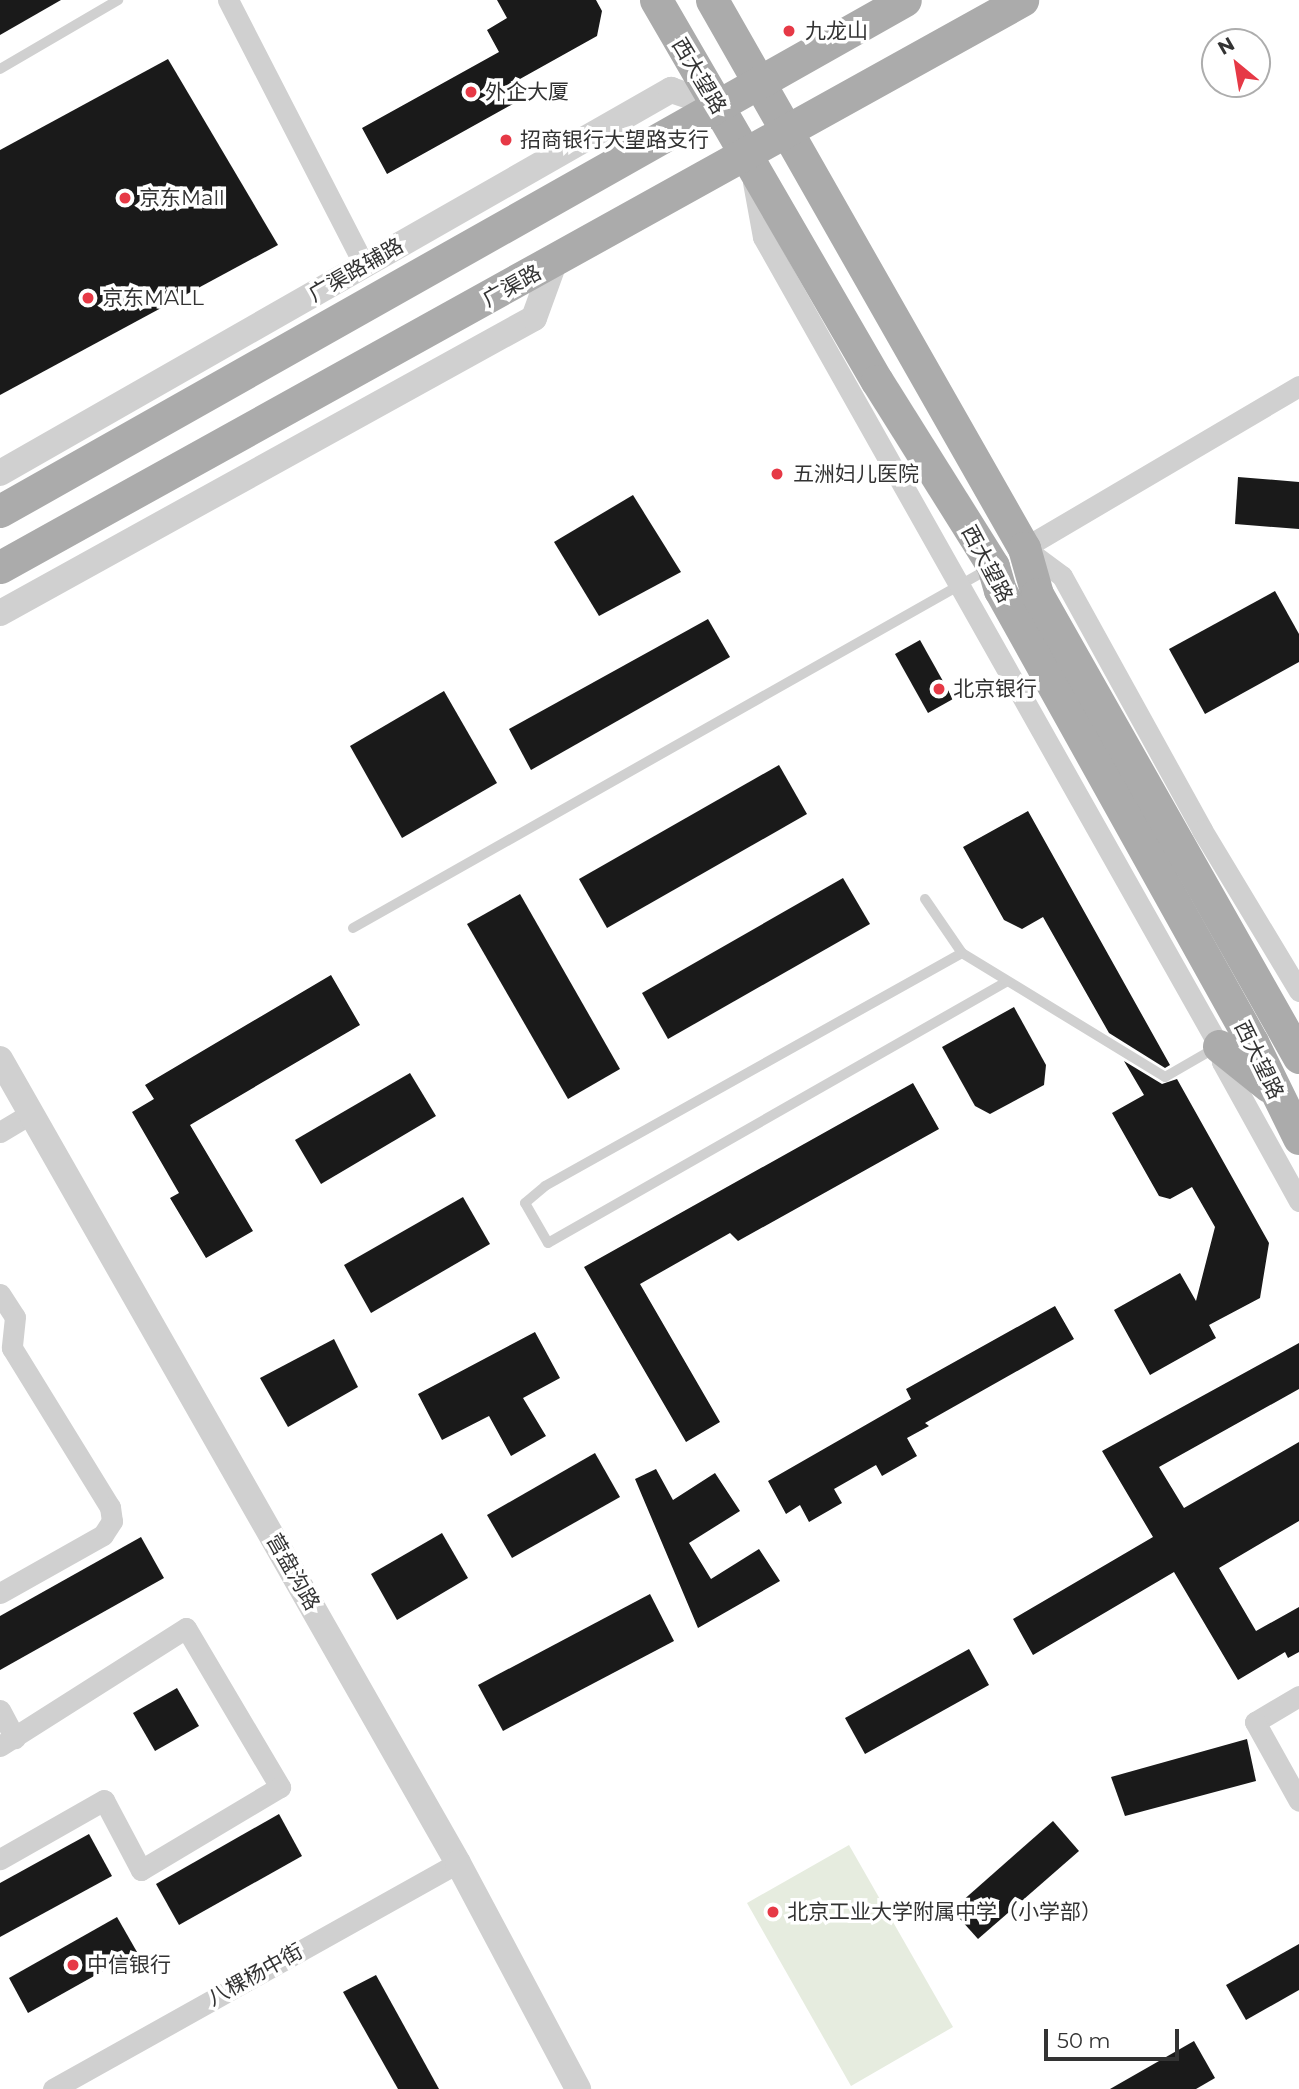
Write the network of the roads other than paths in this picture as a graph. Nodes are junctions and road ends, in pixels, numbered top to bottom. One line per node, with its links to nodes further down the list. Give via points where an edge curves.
1 (118, 0): 7 (lane)
2 (228, 0): 14 (street)
3 (656, 0): 9 (main road, 西大望路)
4 (712, 0): 8 (main road, 西大望路)
5 (905, 0): 8 (main road)
6 (1022, 0): 10 (main road, 广渠路)
7 (0, 69)
8 (760, 81): 9 (main road); 10 (main road, 西大望路)
9 (716, 104): 11 (main road, 西大望路); 12 (main road); 13 (street, 广渠路辅路, via 671,90)
10 (789, 133): 11 (main road, 广渠路); 19 (main road, 西大望路)
11 (748, 156): 15 (main road, 广渠路); 20 (main road, 西大望路, via 877,382); 22 (street, via 763,237)
12 (553, 197): 13 (street, via 507,203 463,226); 18 (main road)
13 (412, 237): 14 (street, 广渠路辅路)
14 (363, 263): 17 (street, 广渠路辅路)
15 (554, 263): 21 (main road, 广渠路); 23 (street, via 534,318)
16 (1299, 386): 19 (street)
17 (0, 473)
18 (0, 511)
19 (1024, 548): 28 (street, via 1062,576 1280,967); 30 (main road, 西大望路, via 1037,594)
20 (993, 566): 22 (lane); 32 (main road, 西大望路, via 1000,590 1252,1042)
21 (0, 567)
22 (958, 586): 25 (lane); 29 (street)
23 (0, 613)
24 (925, 899): 26 (lane)
25 (353, 928)
26 (962, 953): 27 (lane); 27 (lane, via 545,1186 524,1203 548,1243)
27 (1006, 982): 29 (lane, via 1165,1077)
28 (1299, 991)
29 (1219, 1046): 32 (main road); 36 (street, via 1222,1062)
30 (1299, 1057)
31 (0, 1059): 33 (street, 营盘沟路)
32 (1271, 1088): 35 (main road, 西大望路)
33 (32, 1113): 34 (street); 44 (street, 营盘沟路)
34 (0, 1132)
35 (1299, 1138)
36 (1299, 1201)
37 (0, 1294): 38 (street, via 15,1317 12,1348 110,1507 112,1521 103,1535)
38 (0, 1593)
39 (1299, 1696): 42 (street, via 1255,1722)
40 (0, 1710): 41 (street)
41 (8, 1742): 43 (street, via 186,1628 280,1787 141,1870 104,1800)
42 (1299, 1801)
43 (0, 1859)
44 (458, 1863): 45 (street, 八棵杨中街); 46 (street, 营盘沟路)
45 (53, 2089)
46 (578, 2089)

